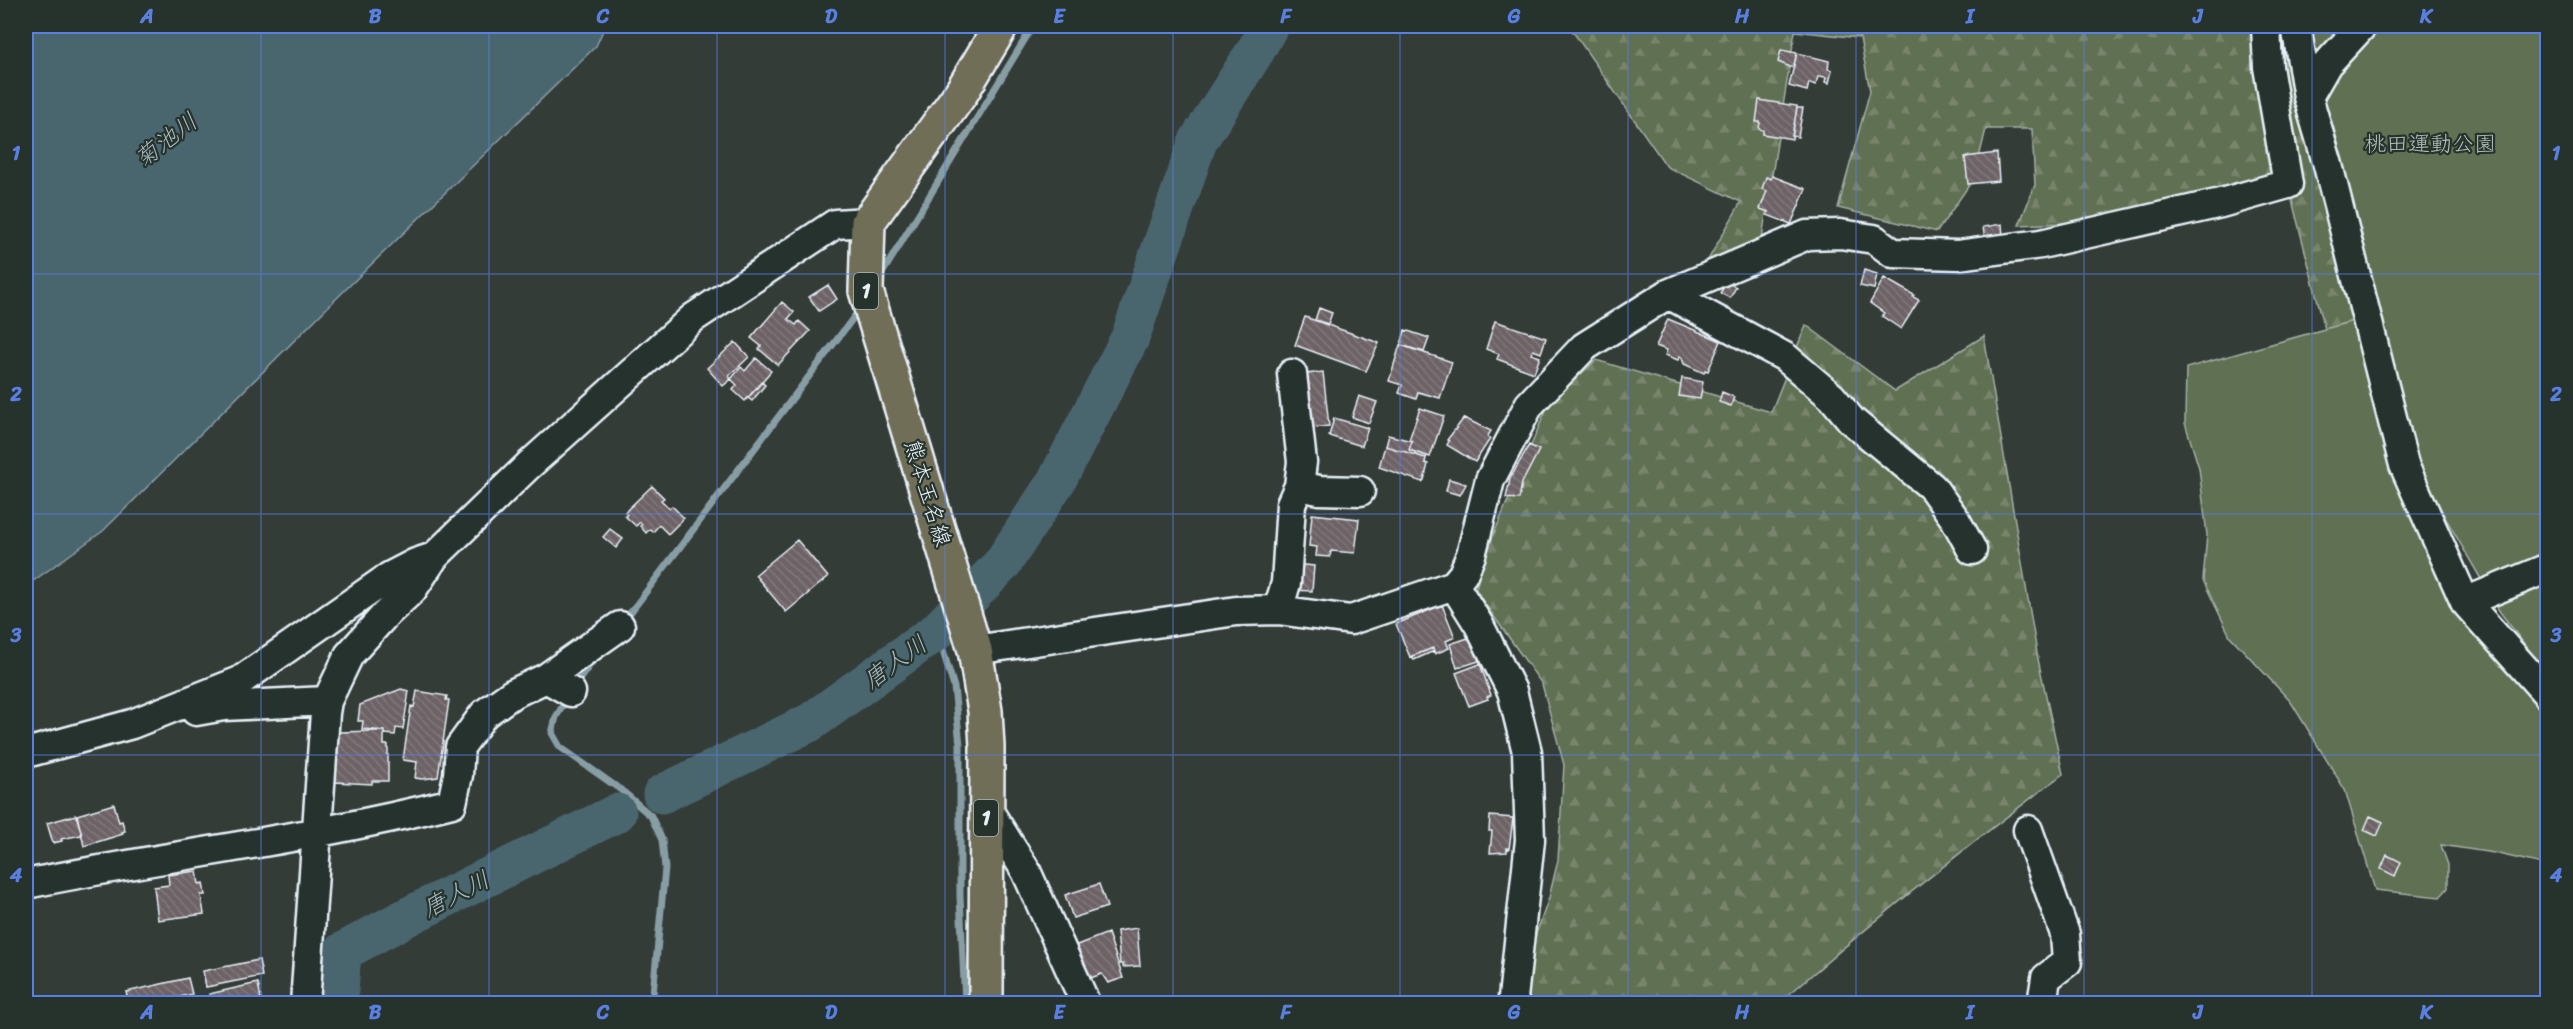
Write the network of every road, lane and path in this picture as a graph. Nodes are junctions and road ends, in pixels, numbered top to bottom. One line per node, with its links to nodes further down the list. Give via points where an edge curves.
1 (1001, 26): 6 (main road, via 961,93)
2 (2266, 26): 7 (street, via 2268,67 2288,184 2041,244 1958,255 1893,253 1874,239 1807,235)
3 (2296, 26): 5 (street)
4 (2362, 26): 5 (street, via 2327,64)
5 (2308, 97): 15 (street, via 2404,465)
6 (868, 222): 12 (street, via 835,224 693,318 528,466); 18 (main road, 熊本玉名線 / 1, via 866,291)
7 (1668, 294): 11 (street, via 1785,357 1832,397 1852,421 1932,487); 14 (street, via 1584,347 1529,405 1490,480 1471,555)
8 (1292, 374): 9 (street, via 1302,462)
9 (1299, 486): 10 (street); 16 (street, via 1292,504 1286,583)
10 (1360, 491)
11 (1972, 550)
12 (434, 558): 22 (street, via 412,590 349,655); 23 (street, via 389,577 240,681)
13 (2547, 568): 15 (street)
14 (1454, 585): 16 (street, via 1351,620); 32 (street, via 1512,691 1527,752 1530,840)
15 (2465, 602): 21 (street)
16 (1278, 610): 18 (street, via 1236,611)
17 (620, 626): 19 (street)
18 (972, 642): 25 (main road, 熊本玉名線 / 1, via 985,711)
19 (546, 678): 20 (street); 27 (street, via 512,694 484,714 460,747 452,803)
20 (571, 692)
21 (2547, 695)
22 (327, 701): 23 (street, via 224,706); 27 (street)
23 (132, 724): 24 (street)
24 (26, 753)
25 (986, 807): 29 (street, via 1026,871); 31 (main road, 熊本玉名線 / 1)
26 (2028, 830): 33 (street, via 2065,934 2067,962 2046,978)
27 (316, 833): 28 (street); 30 (street)
28 (26, 884)
29 (1084, 1000)
30 (305, 1004)
31 (986, 1004)
32 (1515, 1004)
33 (2042, 1004)

